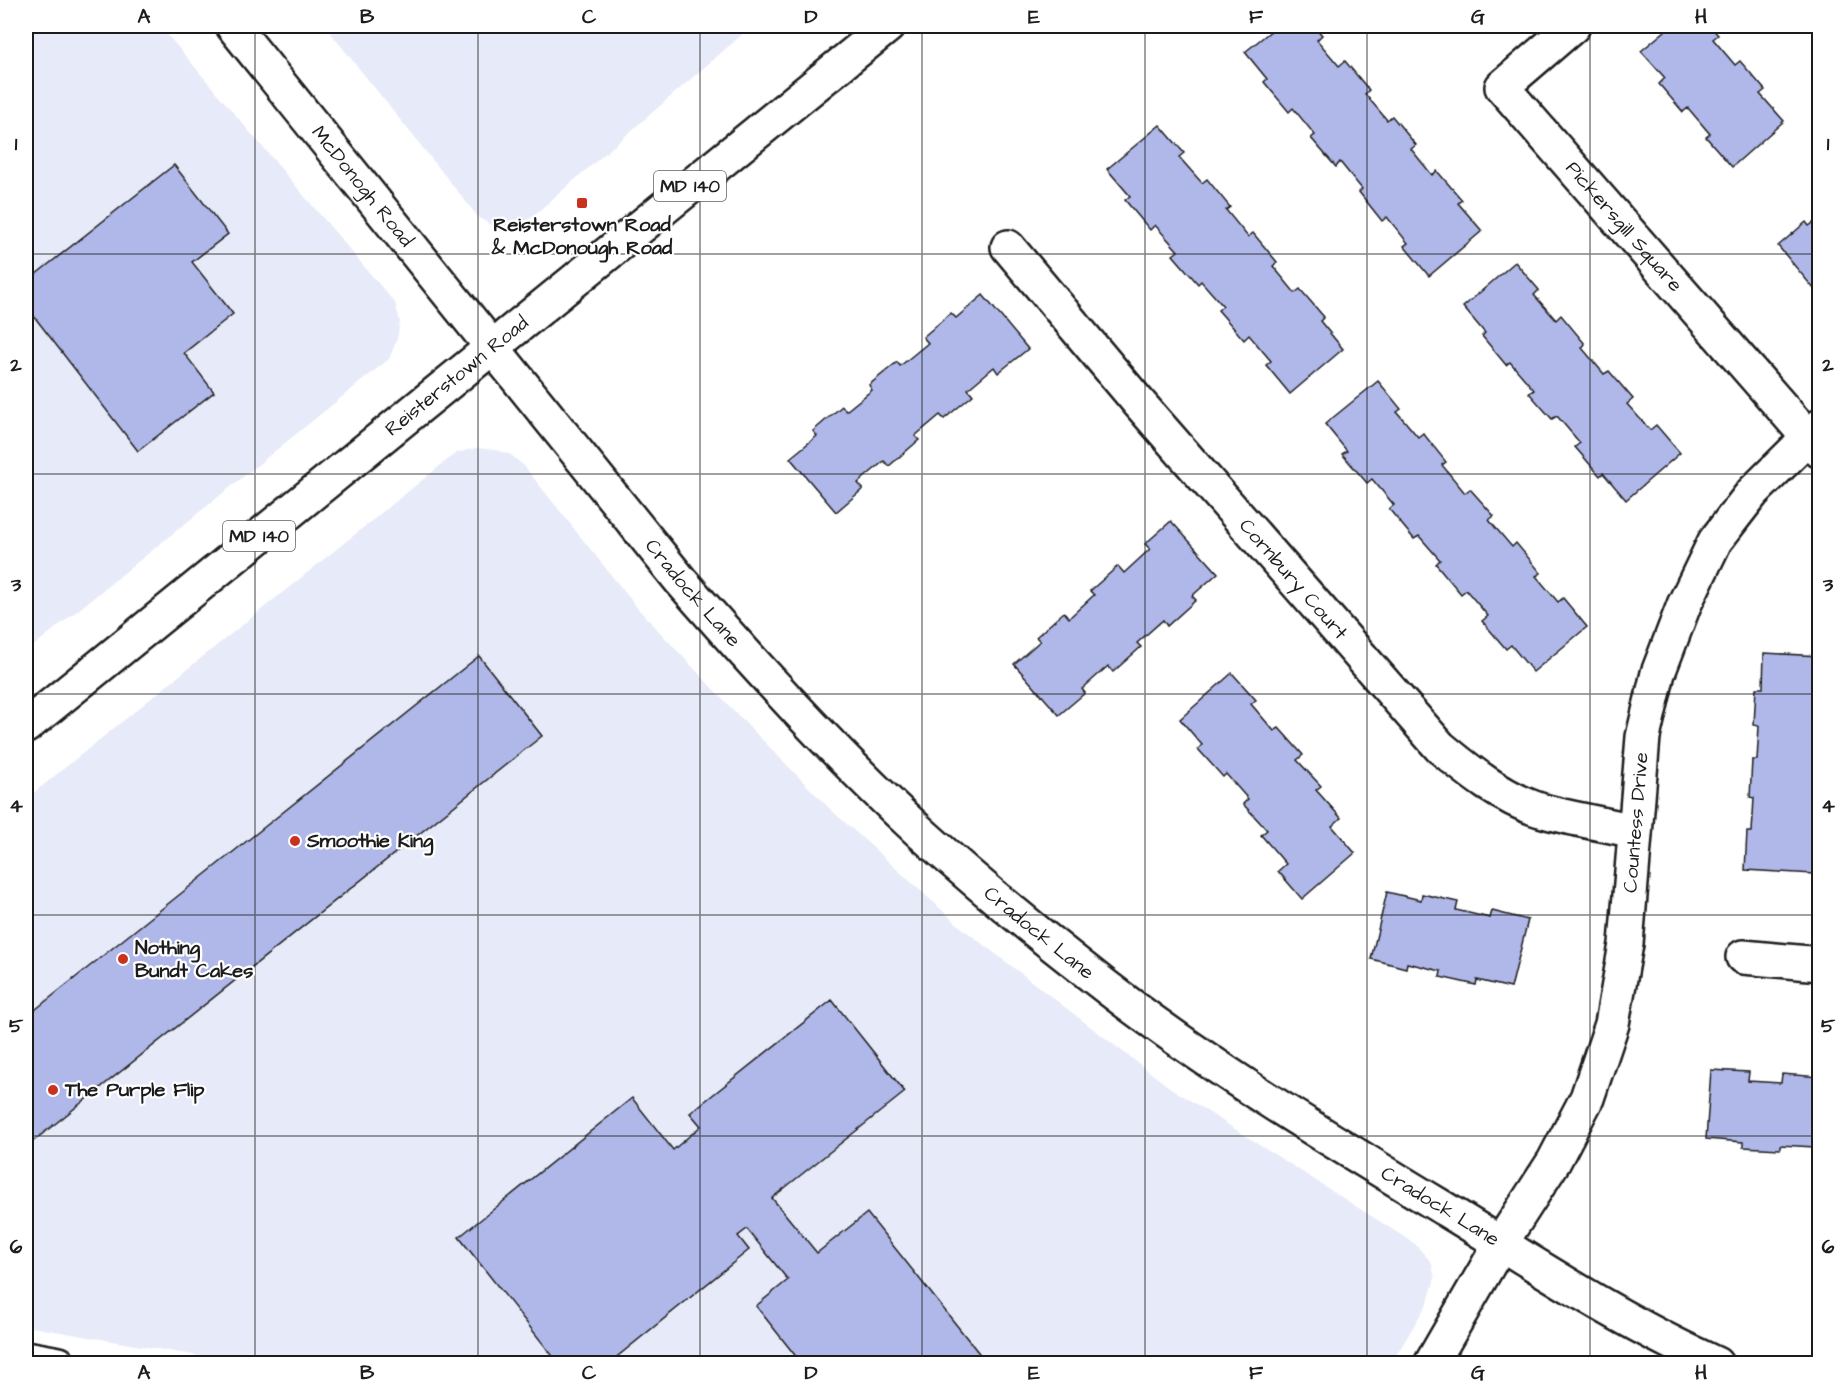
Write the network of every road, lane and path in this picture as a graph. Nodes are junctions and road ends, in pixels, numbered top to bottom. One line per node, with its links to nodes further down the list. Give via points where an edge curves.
1 (233, 26): 5 (street, McDonogh Road)
2 (888, 26): 5 (street, Reisterstown Road / MD 140)
3 (1574, 26): 6 (street, Pickersgill Square, via 1502,87)
4 (1008, 247): 8 (street, Cornbury Court, via 1440,747 1502,793 1540,810)
5 (492, 347): 7 (street, Reisterstown Road / MD 140); 11 (street, Cradock Lane, via 745,655 920,832 1083,969 1188,1046 1335,1143)
6 (1815, 438): 8 (street, Countess Drive, via 1753,492 1715,542 1684,604 1658,673 1643,737)
7 (26, 726)
8 (1635, 831): 11 (street, Countess Drive, via 1626,944 1612,1024 1587,1098 1554,1161)
9 (1743, 957): 10 (street)
10 (1820, 964)
11 (1501, 1243): 14 (street, Countess Drive); 15 (street, Cradock Lane, via 1600,1304)
12 (26, 1358): 13 (street)
13 (59, 1364)
14 (1431, 1364)
15 (1716, 1364)

